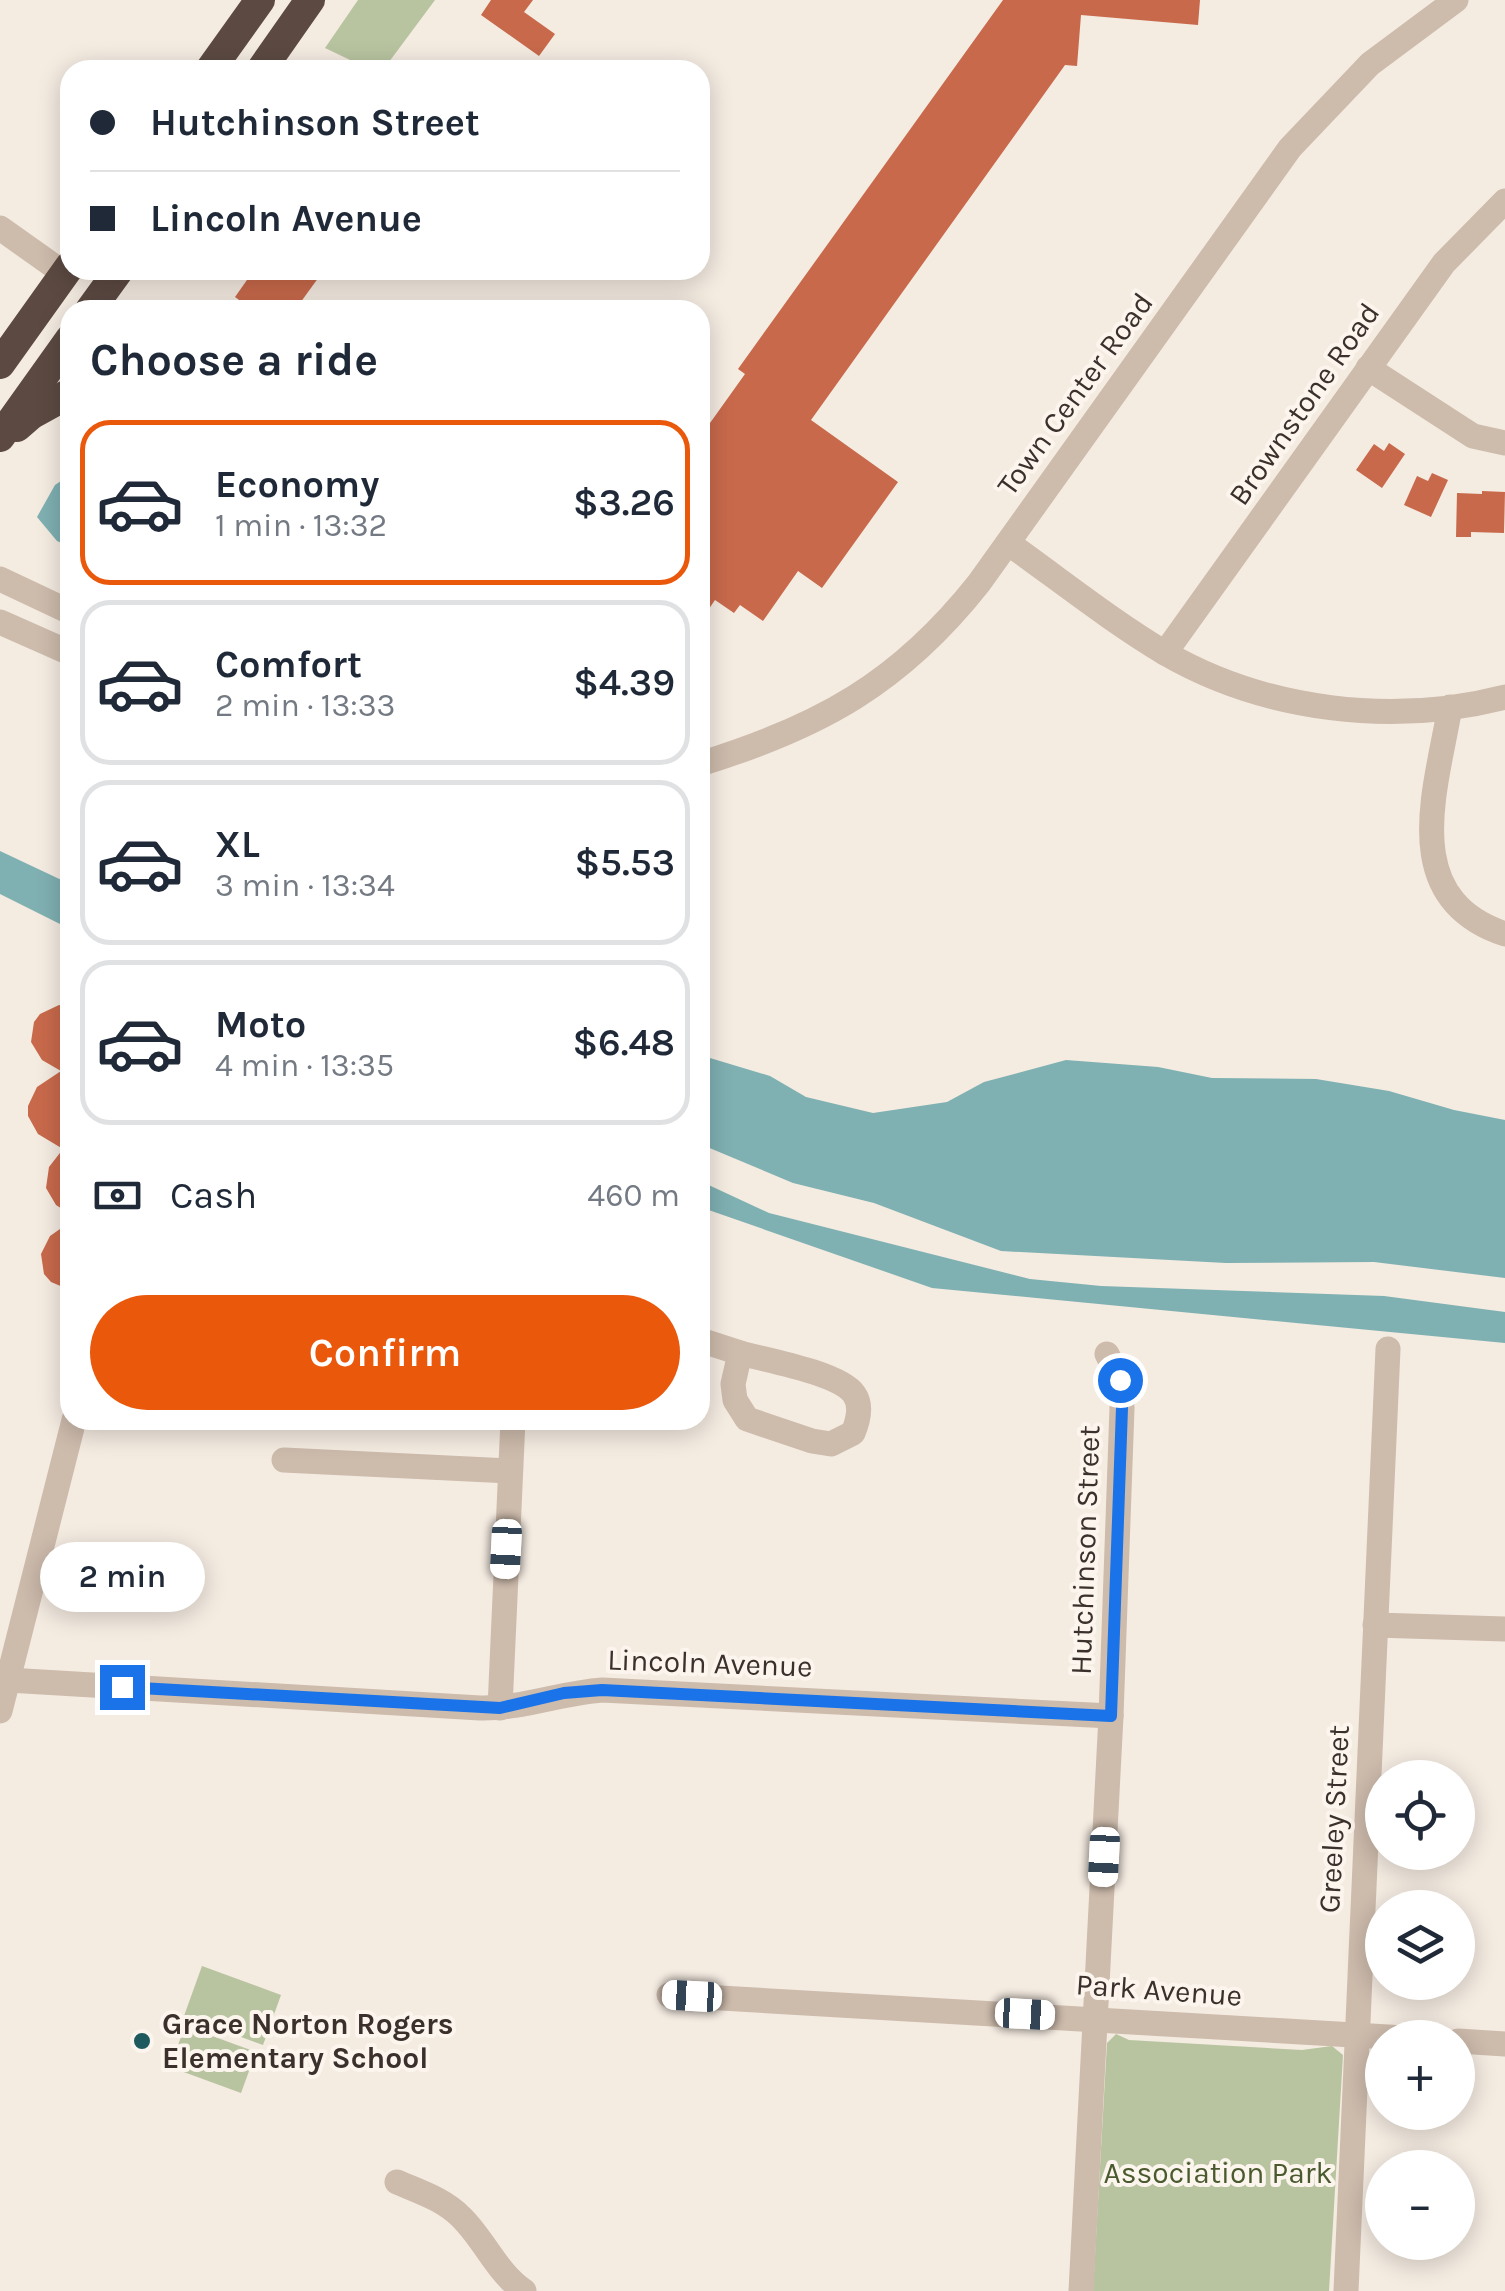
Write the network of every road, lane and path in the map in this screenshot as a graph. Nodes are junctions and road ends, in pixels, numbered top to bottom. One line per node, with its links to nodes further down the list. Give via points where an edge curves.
1 (260, 0): 4 (highway)
2 (310, 0): 5 (highway)
3 (1456, 0): 16 (street, Town Center Road, via 1370,64 1290,148)
4 (217, 60)
5 (268, 60)
6 (1505, 201): 12 (street, Brownstone Road, via 1444,263)
7 (0, 228): 8 (street)
8 (60, 266)
9 (60, 280): 11 (highway)
10 (60, 353): 14 (highway)
11 (0, 364)
12 (1368, 368): 15 (street, via 1473,436); 21 (street, Brownstone Road)
13 (60, 398): 14 (highway)
14 (0, 440)
15 (1505, 443)
16 (1008, 543): 21 (street); 24 (street, Town Center Road, via 934,635 870,688 797,730)
17 (0, 579): 18 (street)
18 (60, 607)
19 (0, 622): 20 (street)
20 (60, 649)
21 (1166, 653): 23 (street, via 1238,686 1305,704)
22 (1505, 696): 23 (street)
23 (1450, 708): 25 (street, via 1430,825 1435,868 1469,916)
24 (710, 760)
25 (1505, 934)
26 (710, 1343): 28 (street)
27 (1388, 1349): 34 (street, Greeley Street)
28 (740, 1352): 28 (street, via 732,1384 748,1419 831,1444 853,1432 858,1400 843,1384)
29 (1107, 1354): 39 (street, Hutchinson Street, via 1120,1380 1122,1408)
30 (71, 1430): 36 (street)
31 (512, 1430): 33 (street)
32 (284, 1460): 33 (street)
33 (510, 1470): 37 (street)
34 (1375, 1625): 35 (street); 42 (street, Greeley Street)
35 (1505, 1629)
36 (8, 1680): 37 (street, Lincoln Avenue); 38 (street)
37 (500, 1708): 39 (street, Lincoln Avenue, via 602,1690)
38 (0, 1711)
39 (1111, 1716): 41 (street, Hutchinson Street)
40 (669, 1995): 41 (street, Park Avenue)
41 (1095, 2018): 42 (street, Park Avenue); 48 (street, Hutchinson Street)
42 (1358, 2034): 43 (street, Park Avenue); 49 (street, Greeley Street)
43 (1365, 2035)
44 (1475, 2042): 45 (street)
45 (1505, 2044)
46 (397, 2182): 47 (street, via 462,2218)
47 (524, 2291)
48 (1081, 2291)
49 (1346, 2291)

